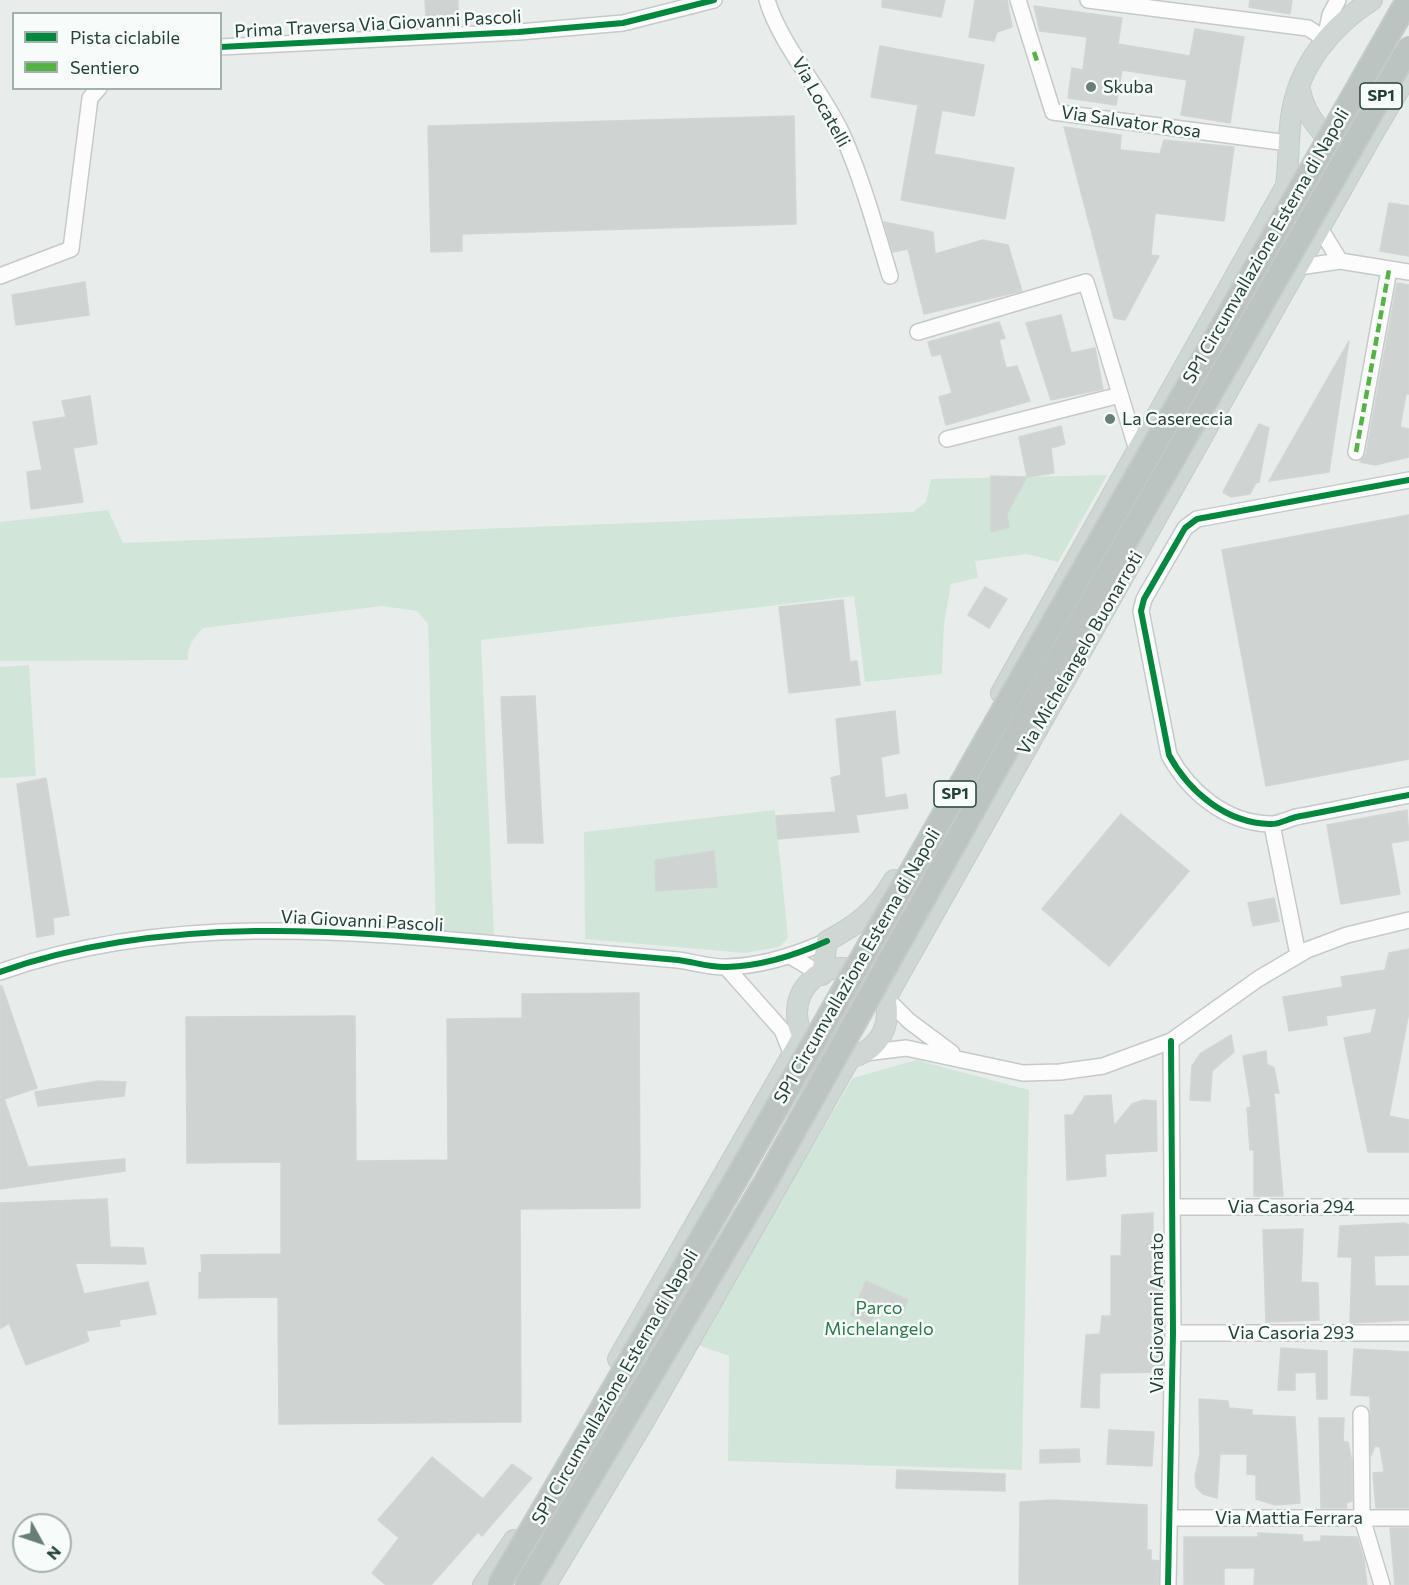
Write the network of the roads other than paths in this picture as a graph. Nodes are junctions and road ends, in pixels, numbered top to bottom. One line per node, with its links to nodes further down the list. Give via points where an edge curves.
1 (714, 0): 10 (street, Prima Traversa Via Giovanni Pascoli, via 623,23)
2 (767, 0): 22 (street, Via Locatelli, via 773,20 814,81 843,136)
3 (1018, 0): 15 (street, Via Salvator Rosa, via 1053,112)
4 (1088, 0): 8 (street, via 1308,28)
5 (1338, 0): 8 (street)
6 (1372, 0): 8 (main road)
7 (1408, 0): 54 (highway, SP1 Circumvallazione Esterna di Napoli / SP1, bridge, via 739,1174)
8 (1325, 39): 13 (main road, via 1307,68)
9 (1409, 46): 55 (highway, SP1 Circumvallazione Esterna di Napoli / SP1, bridge, via 765,1182)
10 (222, 48)
11 (1409, 73): 14 (main road, Via Michelangelo Buonarroti)
12 (97, 90): 21 (street, via 90,98 71,249)
13 (1300, 90): 14 (main road, via 1309,115 1336,141 1347,144); 15 (main road)
14 (1372, 135): 16 (main road, Via Michelangelo Buonarroti)
15 (1288, 143): 26 (main road, via 1286,186)
16 (1321, 230): 17 (street); 18 (main road, Via Michelangelo Buonarroti)
17 (1340, 261): 18 (street); 19 (street)
18 (1299, 267): 38 (main road, Via Michelangelo Buonarroti)
19 (1389, 270): 20 (street); 27 (street)
20 (1409, 272)
21 (0, 276)
22 (890, 276)
23 (918, 332): 24 (street, via 1086,282)
24 (1120, 395): 25 (street); 26 (street)
25 (946, 439)
26 (1137, 450): 32 (main road, via 881,903 867,917)
27 (1356, 452)
28 (1409, 480): 30 (street, via 1197,519 1185,528 1144,598 1141,611 1163,730 1179,774 1216,807 1247,821)
29 (1409, 795): 30 (street)
30 (1272, 825): 33 (street)
31 (1409, 920): 33 (street, via 1347,935)
32 (827, 941): 34 (street, Via Giovanni Pascoli); 37 (main road)
33 (1298, 955): 41 (street, via 1257,979)
34 (792, 957): 35 (street, Via Giovanni Pascoli); 37 (street)
35 (726, 967): 36 (street, Via Giovanni Pascoli, via 511,945 247,930 176,934 71,951); 39 (street)
36 (0, 972)
37 (822, 975): 38 (main road, via 836,968 852,968 879,984); 40 (main road, via 810,980 802,991 796,1016)
38 (886, 998): 43 (main road, via 885,1029 877,1043); 44 (street)
39 (769, 1014): 40 (street); 42 (street, via 788,1039)
40 (801, 1032): 42 (main road); 43 (main road, via 825,1056)
41 (1171, 1041): 44 (street, via 1104,1066 1060,1072 1023,1073); 45 (street, Via Giovanni Amato)
42 (792, 1055): 53 (main road, via 518,1535)
43 (858, 1055): 44 (street, via 906,1048); 56 (main road)
44 (957, 1057)
45 (1172, 1207): 46 (street, Via Casoria 294); 47 (street, Via Giovanni Amato)
46 (1409, 1207)
47 (1173, 1333): 48 (street, Via Casoria 293); 50 (street, Via Giovanni Amato)
48 (1409, 1333)
49 (1361, 1414): 51 (street)
50 (1169, 1518): 51 (street, Via Mattia Ferrara); 57 (street, Via Giovanni Amato)
51 (1362, 1518): 52 (street, Via Mattia Ferrara); 58 (street)
52 (1409, 1518)
53 (483, 1585)
54 (499, 1585)
55 (526, 1585)
56 (546, 1585)
57 (1168, 1585)
58 (1382, 1585)

